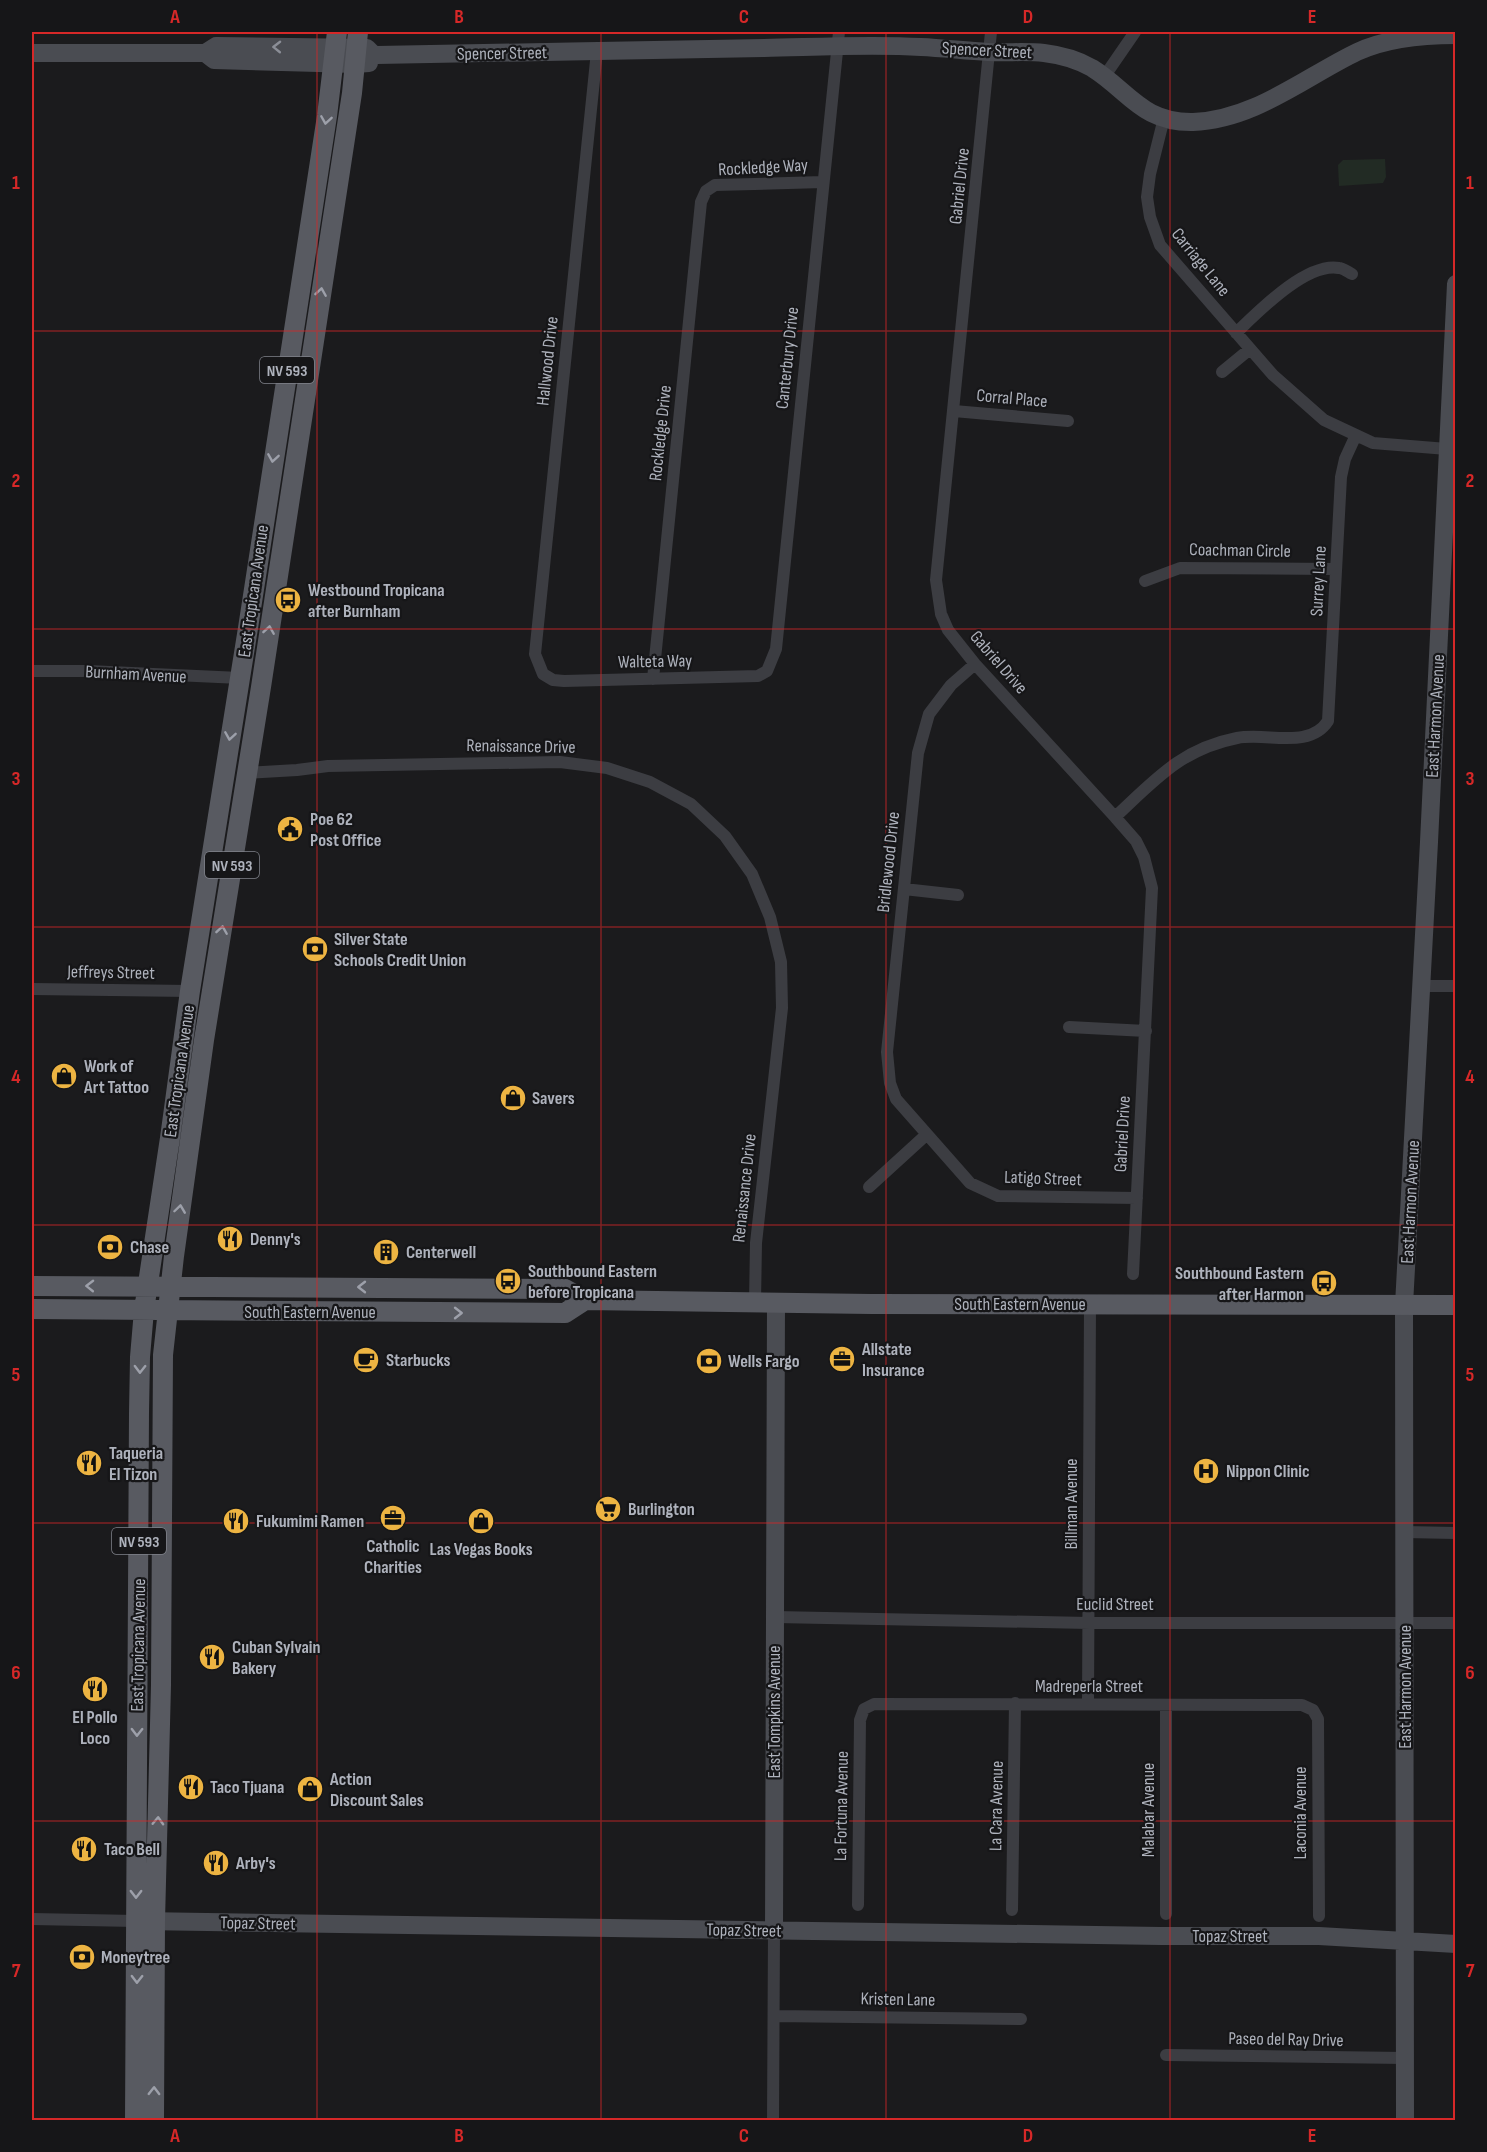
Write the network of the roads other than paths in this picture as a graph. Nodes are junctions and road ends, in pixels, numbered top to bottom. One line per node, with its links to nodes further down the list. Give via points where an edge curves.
1 (991, 32): 9 (street, Gabriel Drive)
2 (1136, 32): 11 (street)
3 (1455, 34): 4 (street, Spencer Street)
4 (1377, 37): 12 (street, Spencer Street, via 1298,87 1253,107 1205,121)
5 (839, 39): 8 (street, Spencer Street); 9 (street, Spencer Street); 13 (street, Canterbury Drive)
6 (336, 47): 7 (street, Spencer Street); 10 (street, Spencer Street, via 216,46 205,53); 17 (main road, East Tropicana Avenue / NV 593, one-way to 17)
7 (361, 50): 8 (street, Spencer Street); 23 (main road, East Tropicana Avenue / NV 593, one-way to 7)
8 (597, 51): 36 (street, Hallwood Drive, via 535,654)
9 (990, 52): 11 (street, Spencer Street, via 1060,56); 24 (street, Gabriel Drive)
10 (32, 53)
11 (1104, 77): 12 (street, Spencer Street, via 1135,104)
12 (1164, 118): 18 (street, Carriage Lane, via 1150,174 1150,217 1160,245)
13 (823, 182): 14 (street, Rockledge Way, via 715,185); 35 (street, Canterbury Drive, via 776,649)
14 (706, 191): 38 (street, Rockledge Drive, via 701,202)
15 (1352, 273): 18 (street, via 1339,267 1302,277)
16 (1455, 284): 20 (street, East Harmon Avenue)
17 (300, 290): 21 (main road, East Tropicana Avenue / NV 593); 23 (main road, via 301,359)
18 (1236, 333): 19 (street, Carriage Lane)
19 (1250, 349): 22 (street); 26 (street, Carriage Lane, via 1324,420)
20 (1454, 353): 27 (street, East Harmon Avenue)
21 (290, 358): 28 (main road, via 296,374 291,432); 31 (main road, East Tropicana Avenue / NV 593, one-way to 31)
22 (1221, 372)
23 (308, 376): 28 (main road, East Tropicana Avenue / NV 593)
24 (954, 411): 25 (street, Corral Place); 32 (street, Gabriel Drive, via 936,580 941,614 948,630)
25 (1068, 421)
26 (1356, 435): 27 (street, Carriage Lane, via 1373,443); 29 (street, Surrey Lane, via 1341,477)
27 (1447, 449): 33 (street, East Harmon Avenue)
28 (295, 463): 39 (main road, East Tropicana Avenue / NV 593, one-way to 28)
29 (1336, 569): 30 (street, Coachman Circle, via 1180,568); 42 (street, Surrey Lane, via 1328,721 1322,730 1303,737 1241,737 1201,749 1170,766)
30 (1145, 581)
31 (248, 628): 37 (main road, East Tropicana Avenue / NV 593); 39 (main road, via 254,645 252,678)
32 (975, 664): 42 (street, Gabriel Drive); 43 (street, Bridlewood Drive, via 951,685 929,714 918,753)
33 (1447, 669): 46 (street, East Harmon Avenue)
34 (32, 671): 37 (street, Burnham Avenue)
35 (767, 671): 38 (street, Walteta Way, via 758,676)
36 (543, 674): 38 (street, Walteta Way, via 564,681)
37 (240, 678): 40 (main road, via 248,686 244,716); 45 (main road, East Tropicana Avenue / NV 593, one-way to 45)
38 (653, 679)
39 (261, 687): 40 (main road, East Tropicana Avenue / NV 593)
40 (253, 732): 41 (main road, East Tropicana Avenue / NV 593)
41 (246, 773): 48 (main road, East Tropicana Avenue / NV 593, one-way to 41); 65 (street, Renaissance Drive, via 328,766 560,762 607,768 650,782 691,804 725,836 752,874 771,917 781,962 782,1008 756,1244)
42 (1115, 817): 52 (street, Gabriel Drive, via 1136,841 1152,888)
43 (904, 889): 44 (street); 54 (street, Bridlewood Drive, via 887,1052)
44 (958, 895)
45 (199, 932): 48 (main road, via 207,947 204,982); 50 (main road, East Tropicana Avenue / NV 593)
46 (1421, 986): 47 (street); 68 (street, East Harmon Avenue)
47 (1455, 986)
48 (212, 988): 53 (main road, East Tropicana Avenue / NV 593)
49 (32, 989): 50 (street, Jeffreys Street)
50 (190, 991): 53 (main road, via 198,997 195,1026); 60 (main road, East Tropicana Avenue / NV 593)
51 (1069, 1027): 52 (street)
52 (1146, 1031): 57 (street, Gabriel Drive)
53 (204, 1040): 61 (main road, East Tropicana Avenue / NV 593, one-way to 53)
54 (890, 1083): 55 (street, Latigo Street, via 896,1099)
55 (926, 1135): 56 (street); 57 (street, Latigo Street, via 970,1183 998,1196)
56 (869, 1187)
57 (1137, 1198): 58 (street, Gabriel Drive)
58 (1133, 1274)
59 (32, 1286): 60 (main road, South Eastern Avenue, one-way to 59)
60 (148, 1287): 61 (main road, South Eastern Avenue); 71 (main road, East Tropicana Avenue / NV 593)
61 (171, 1287): 62 (main road, South Eastern Avenue, one-way to 61); 72 (main road, East Tropicana Avenue / NV 593)
62 (449, 1287): 63 (main road, South Eastern Avenue); 73 (main road, via 448,1295 442,1299 398,1300)
63 (546, 1289): 64 (main road, South Eastern Avenue, via 565,1289); 74 (main road, via 529,1300 488,1303)
64 (585, 1300): 65 (main road, South Eastern Avenue); 74 (main road, South Eastern Avenue, via 565,1313)
65 (755, 1302): 66 (main road, South Eastern Avenue)
66 (776, 1303): 67 (main road, South Eastern Avenue); 80 (street, East Tompkins Avenue)
67 (1090, 1305): 68 (main road, South Eastern Avenue); 82 (street, Billman Avenue)
68 (1404, 1305): 69 (main road, South Eastern Avenue); 76 (street, East Harmon Avenue)
69 (1455, 1305)
70 (32, 1309): 71 (main road, South Eastern Avenue)
71 (144, 1310): 72 (main road, South Eastern Avenue); 75 (main road, East Tropicana Avenue / NV 593, one-way to 75, via 140,1357)
72 (168, 1311): 73 (main road, South Eastern Avenue); 79 (main road, East Tropicana Avenue / NV 593, via 162,1393)
73 (382, 1312): 74 (main road, South Eastern Avenue, one-way to 74)
74 (484, 1313)
75 (140, 1508): 78 (main road, East Tropicana Avenue / NV 593); 79 (main road, via 150,1604 153,1611)
76 (1404, 1532): 77 (street); 81 (street, East Harmon Avenue)
77 (1455, 1533)
78 (139, 1609): 84 (main road, via 146,1624 153,1675); 95 (main road, East Tropicana Avenue / NV 593, one-way to 95)
79 (162, 1613): 84 (main road, East Tropicana Avenue / NV 593)
80 (775, 1617): 82 (street, Euclid Street); 96 (street, East Tompkins Avenue)
81 (1404, 1622): 82 (street, Euclid Street); 83 (street, Euclid Street); 97 (street, East Harmon Avenue)
82 (1089, 1623): 86 (street, Billman Avenue)
83 (1455, 1623)
84 (161, 1685): 95 (main road, East Tropicana Avenue / NV 593, one-way to 84)
85 (1016, 1703): 86 (street, Madreperla Street); 88 (street, Madreperla Street, via 874,1704); 91 (street, La Cara Avenue)
86 (1088, 1703): 87 (street, Madreperla Street)
87 (1166, 1705): 89 (street, Madreperla Street, via 1302,1705); 92 (street, Malabar Avenue)
88 (864, 1708): 90 (street, La Fortuna Avenue, via 860,1720)
89 (1313, 1710): 93 (street, Laconia Avenue, via 1318,1719)
90 (858, 1905)
91 (1012, 1910)
92 (1166, 1914)
93 (1318, 1916)
94 (32, 1919): 95 (street, Topaz Street)
95 (146, 1921): 96 (street, Topaz Street); 103 (main road, East Tropicana Avenue / NV 593, one-way to 103); 104 (main road, East Tropicana Avenue / NV 593, one-way to 95)
96 (774, 1931): 97 (street, Topaz Street, via 1319,1936); 99 (street, East Tompkins Avenue)
97 (1405, 1941): 98 (street, Topaz Street); 102 (street, East Harmon Avenue)
98 (1455, 1944)
99 (774, 2016): 100 (street, Kristen Lane); 105 (street, East Tompkins Avenue)
100 (1021, 2019)
101 (1166, 2055): 102 (street, Paseo del Ray Drive)
102 (1405, 2058): 106 (street, East Harmon Avenue)
103 (135, 2121)
104 (154, 2121)
105 (773, 2121)
106 (1405, 2121)

